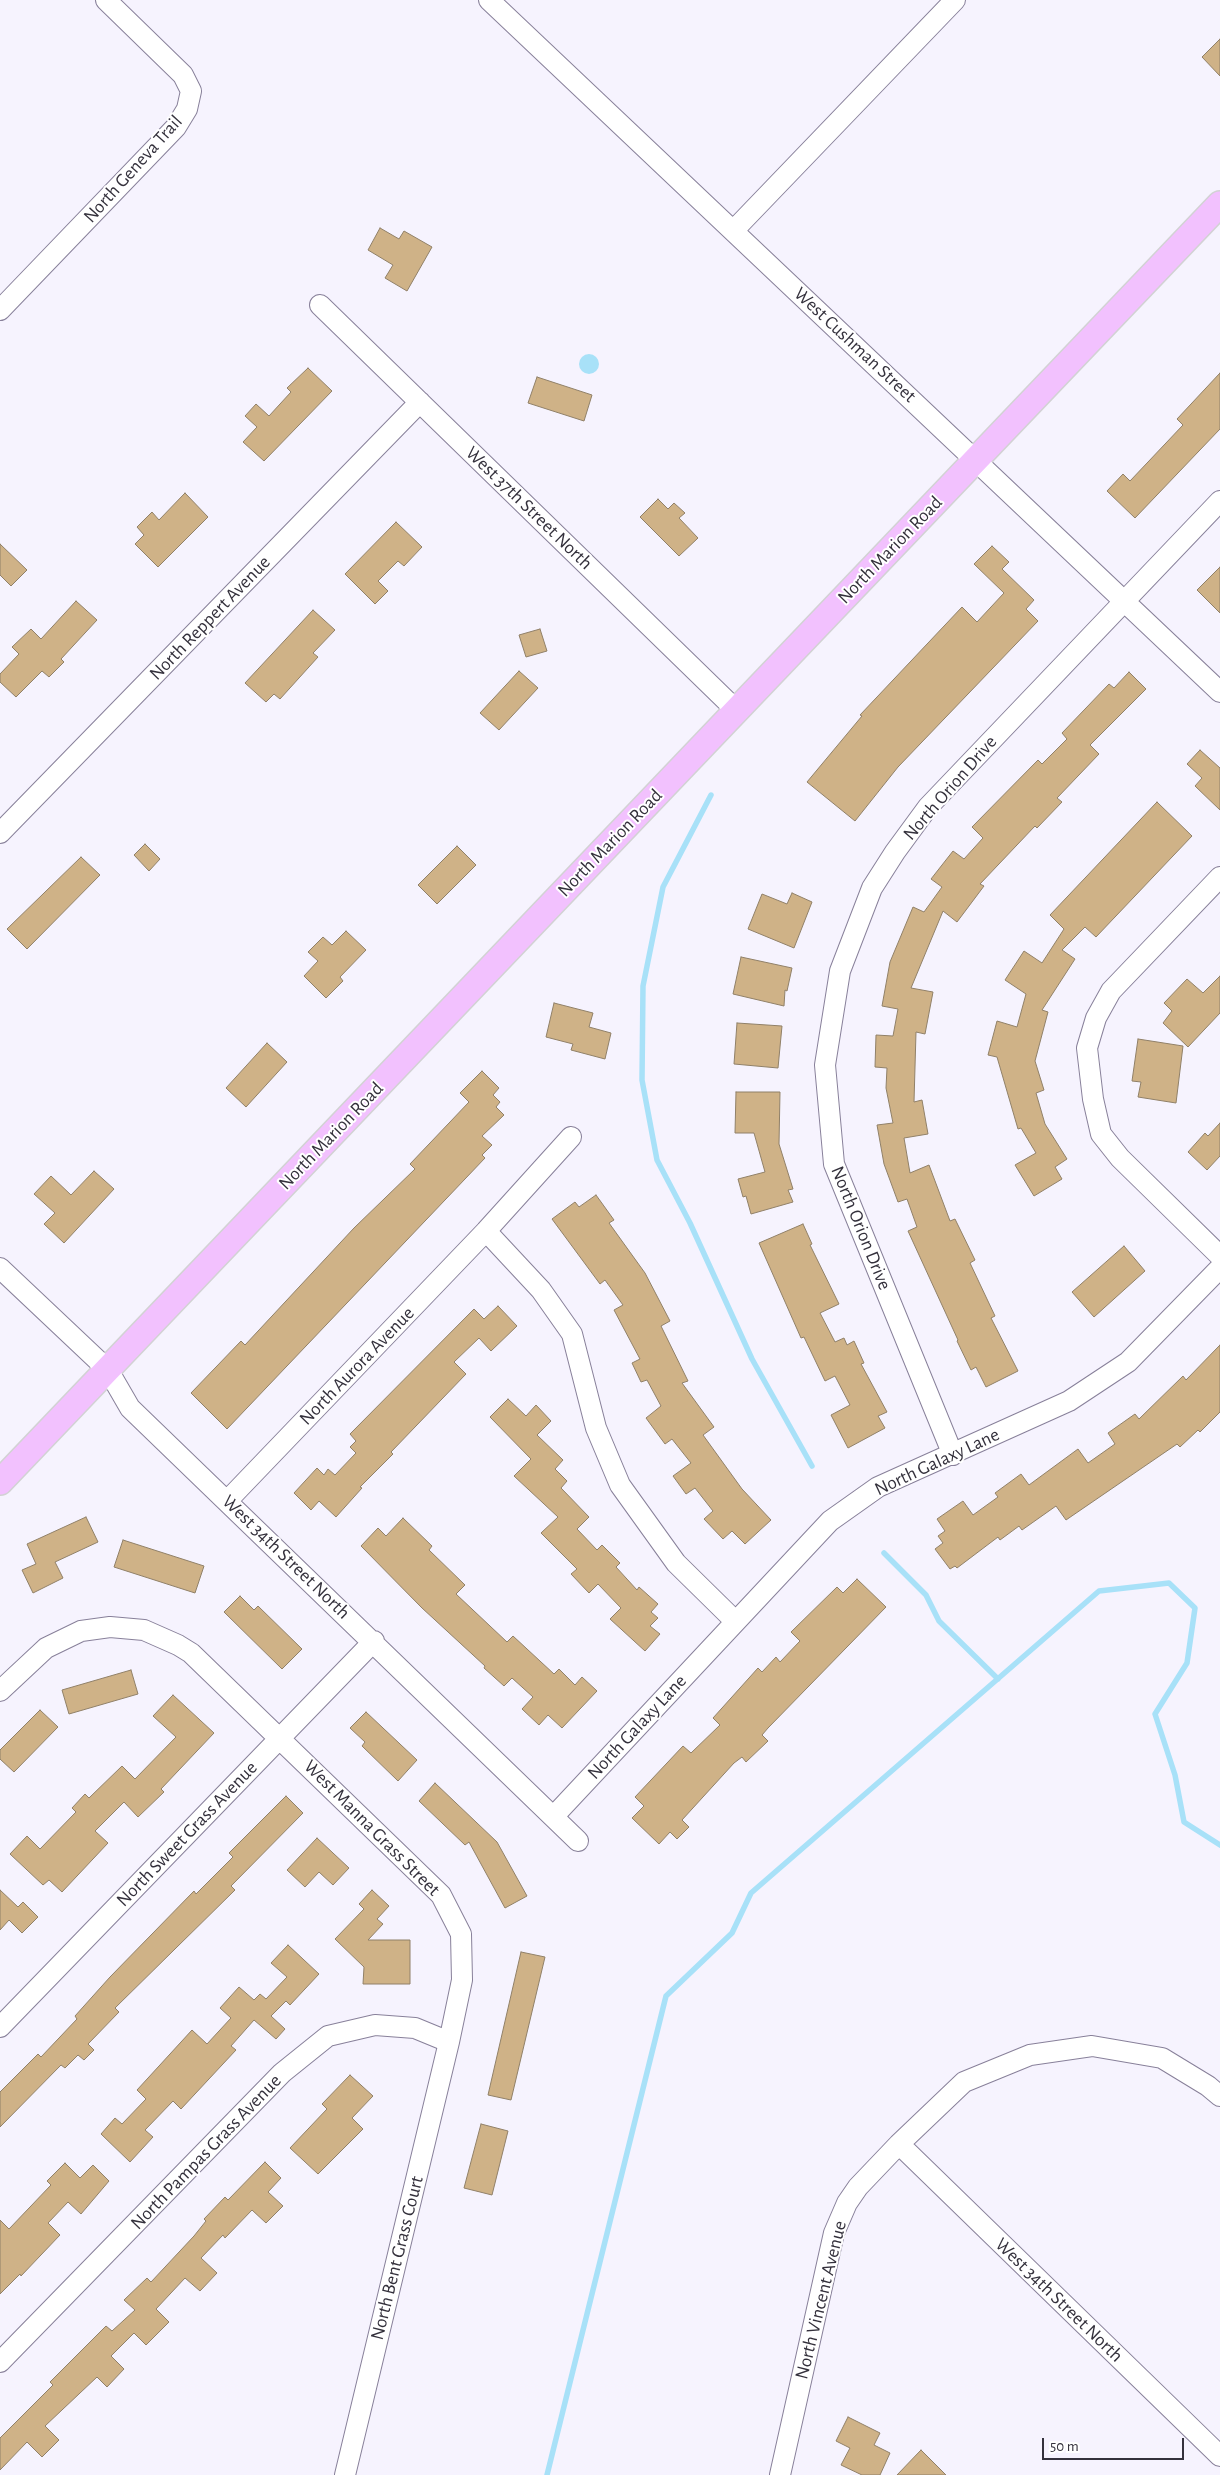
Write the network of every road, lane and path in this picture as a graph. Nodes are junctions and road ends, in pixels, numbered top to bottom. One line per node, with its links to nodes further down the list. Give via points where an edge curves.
1 (106, 0): 7 (street, North Geneva Trail, via 184,75 191,91 187,109 176,127)
2 (489, 0): 5 (street, West Cushman Street)
3 (955, 0): 5 (street)
4 (1220, 204): 9 (main road, North Marion Road)
5 (733, 231): 9 (street, West Cushman Street)
6 (320, 305): 8 (street, West 37th Street North)
7 (0, 310)
8 (420, 402): 13 (street, West 37th Street North); 14 (street, North Reppert Avenue)
9 (976, 460): 11 (street, West Cushman Street); 13 (main road, North Marion Road)
10 (1220, 501): 11 (street, North Orion Drive)
11 (1124, 599): 12 (street, West Cushman Street); 22 (street, North Orion Drive, via 928,807 872,888 840,971 825,1065 834,1164)
12 (1220, 692)
13 (737, 710): 21 (main road, North Marion Road)
14 (0, 833)
15 (1220, 877): 18 (street, via 1111,991 1096,1018 1086,1048 1101,1134 1120,1158)
16 (572, 1137): 17 (street, North Aurora Avenue)
17 (486, 1231): 24 (street, North Aurora Avenue); 25 (street, via 541,1290 572,1334 596,1428 620,1485 676,1563)
18 (1220, 1256)
19 (0, 1268): 21 (street, West 34th Street North)
20 (1220, 1268): 22 (street, North Galaxy Lane, via 1128,1362 1069,1401)
21 (108, 1370): 23 (main road, North Marion Road); 24 (street, West 34th Street North, via 130,1408)
22 (953, 1455): 25 (street, North Galaxy Lane, via 878,1487 830,1522)
23 (0, 1482)
24 (228, 1500): 26 (street, West 34th Street North)
25 (735, 1621): 29 (street, North Galaxy Lane)
26 (374, 1642): 28 (street, North Sweet Grass Avenue); 29 (street, West 34th Street North)
27 (0, 1691): 28 (street, West Manna Grass Street, via 46,1648 81,1631 110,1627 144,1630 191,1653)
28 (280, 1738): 31 (street, North Sweet Grass Avenue); 32 (street, West Manna Grass Street, via 441,1894 461,1934 462,1980)
29 (553, 1817): 30 (street, West 34th Street North)
30 (578, 1841)
31 (0, 2027)
32 (449, 2042): 35 (street, North Pampas Grass Avenue, via 415,2028 375,2025 328,2036 282,2073); 37 (street, North Bent Grass Court)
33 (1220, 2096): 34 (street, North Vincent Avenue, via 1162,2058 1092,2046 1074,2048 1030,2055 964,2082)
34 (899, 2144): 36 (street, West 34th Street North); 38 (street, North Vincent Avenue, via 858,2186 834,2233)
35 (0, 2362)
36 (1220, 2456)
37 (345, 2475)
38 (780, 2475)

